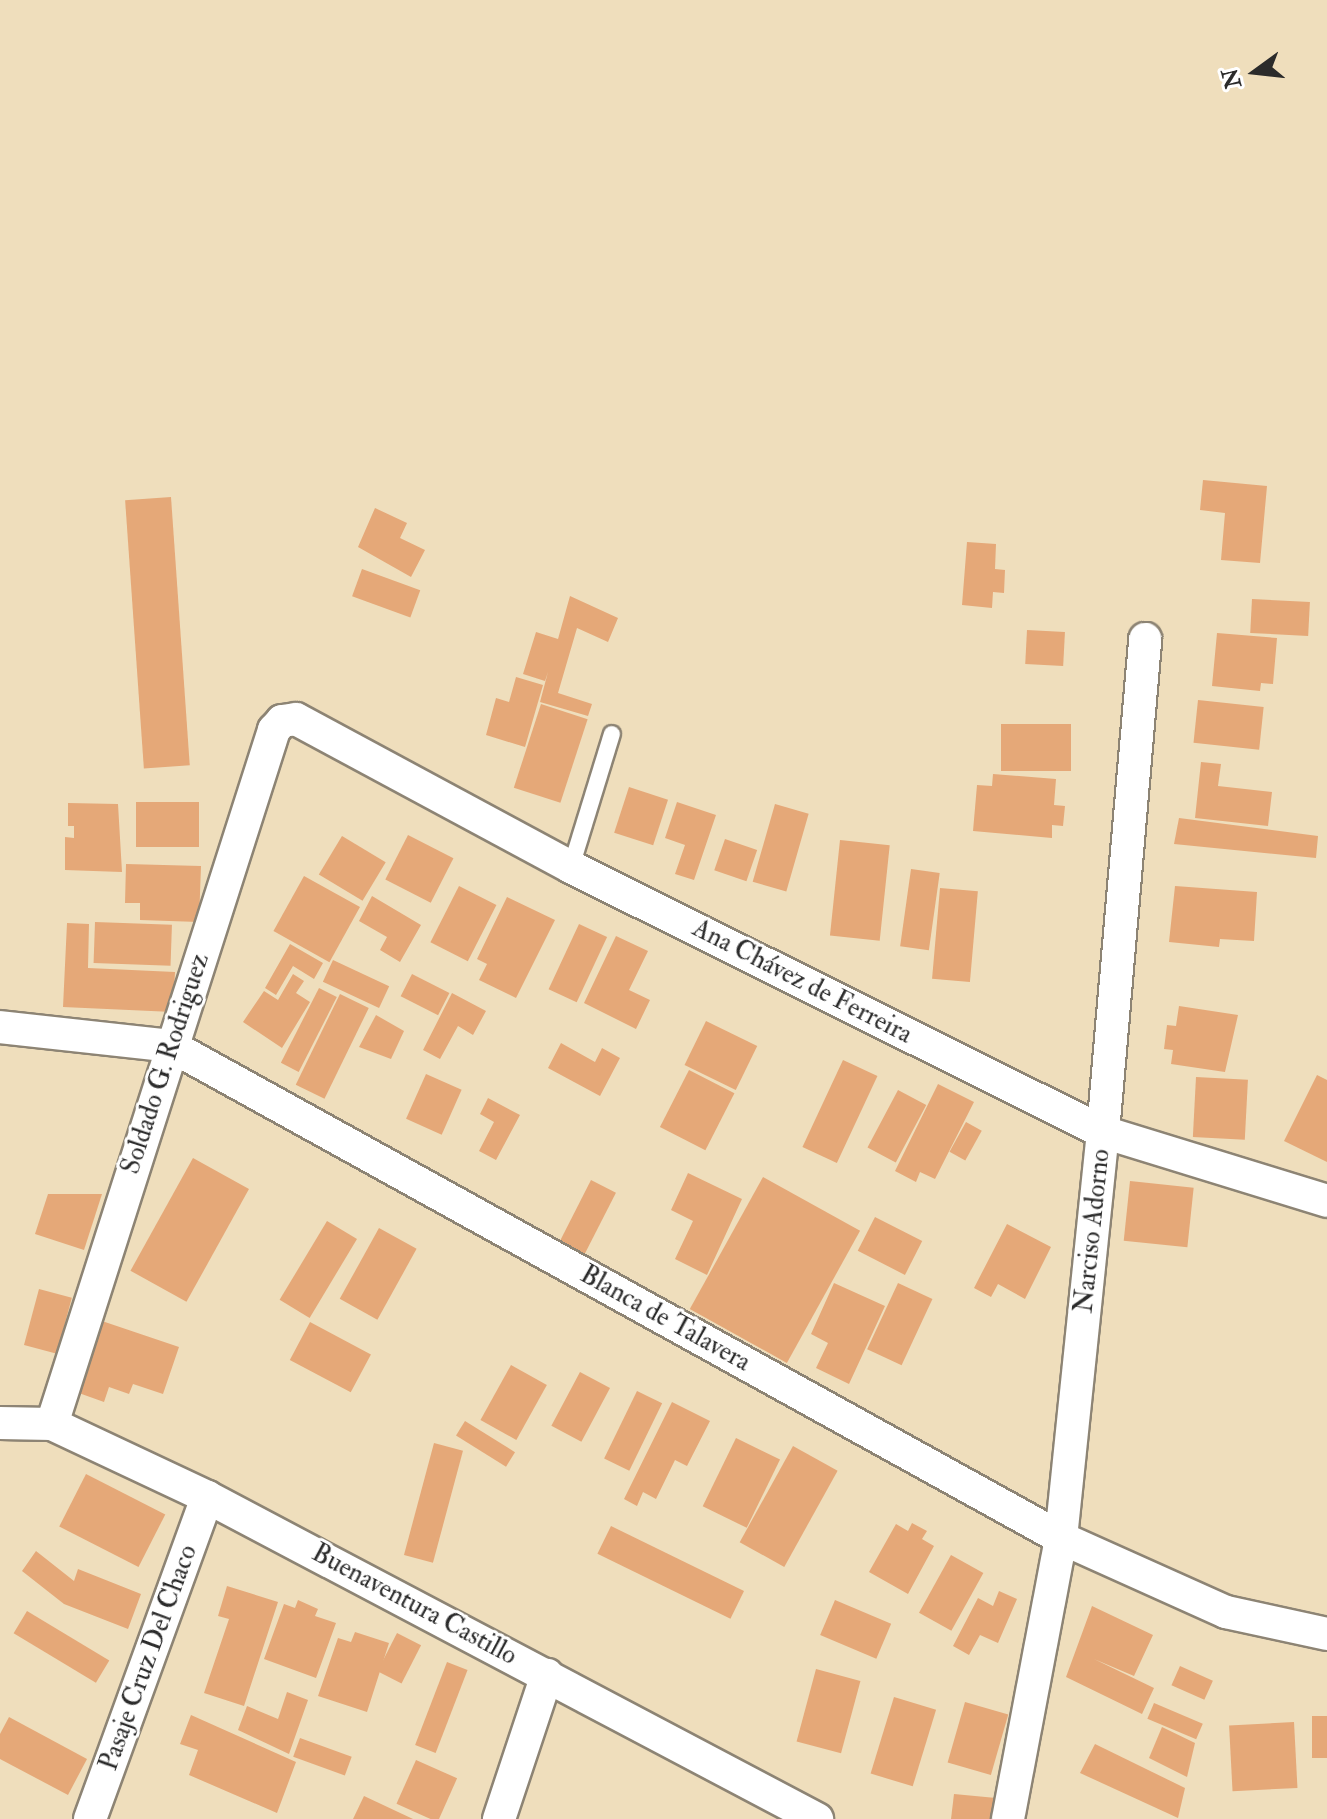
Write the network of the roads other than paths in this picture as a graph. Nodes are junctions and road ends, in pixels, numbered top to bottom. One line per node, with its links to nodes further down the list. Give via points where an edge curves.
1 (1145, 639): 7 (street, Narciso Adorno)
2 (296, 719): 4 (street, Ana Chávez de Ferreira); 6 (street, Soldado G. Rodriguez, via 282,721 274,730)
3 (612, 734): 4 (lane)
4 (571, 867): 7 (street, Ana Chávez de Ferreira)
5 (0, 1027): 6 (street, Blanca de Talavera)
6 (171, 1046): 10 (street, Soldado G. Rodriguez); 12 (street, Blanca de Talavera)
7 (1103, 1132): 8 (street, Ana Chávez de Ferreira); 12 (street, Narciso Adorno)
8 (1327, 1201)
9 (0, 1423): 10 (street, Buenaventura Castillo)
10 (52, 1424): 11 (street, Buenaventura Castillo)
11 (207, 1497): 14 (street, Buenaventura Castillo); 15 (street, Pasaje Cruz Del Chaco)
12 (1061, 1538): 13 (street, Blanca de Talavera, via 1226,1612); 18 (street, Narciso Adorno)
13 (1327, 1634)
14 (547, 1675): 16 (street); 17 (street, Buenaventura Castillo)
15 (90, 1819)
16 (499, 1819)
17 (817, 1819)
18 (1008, 1819)

